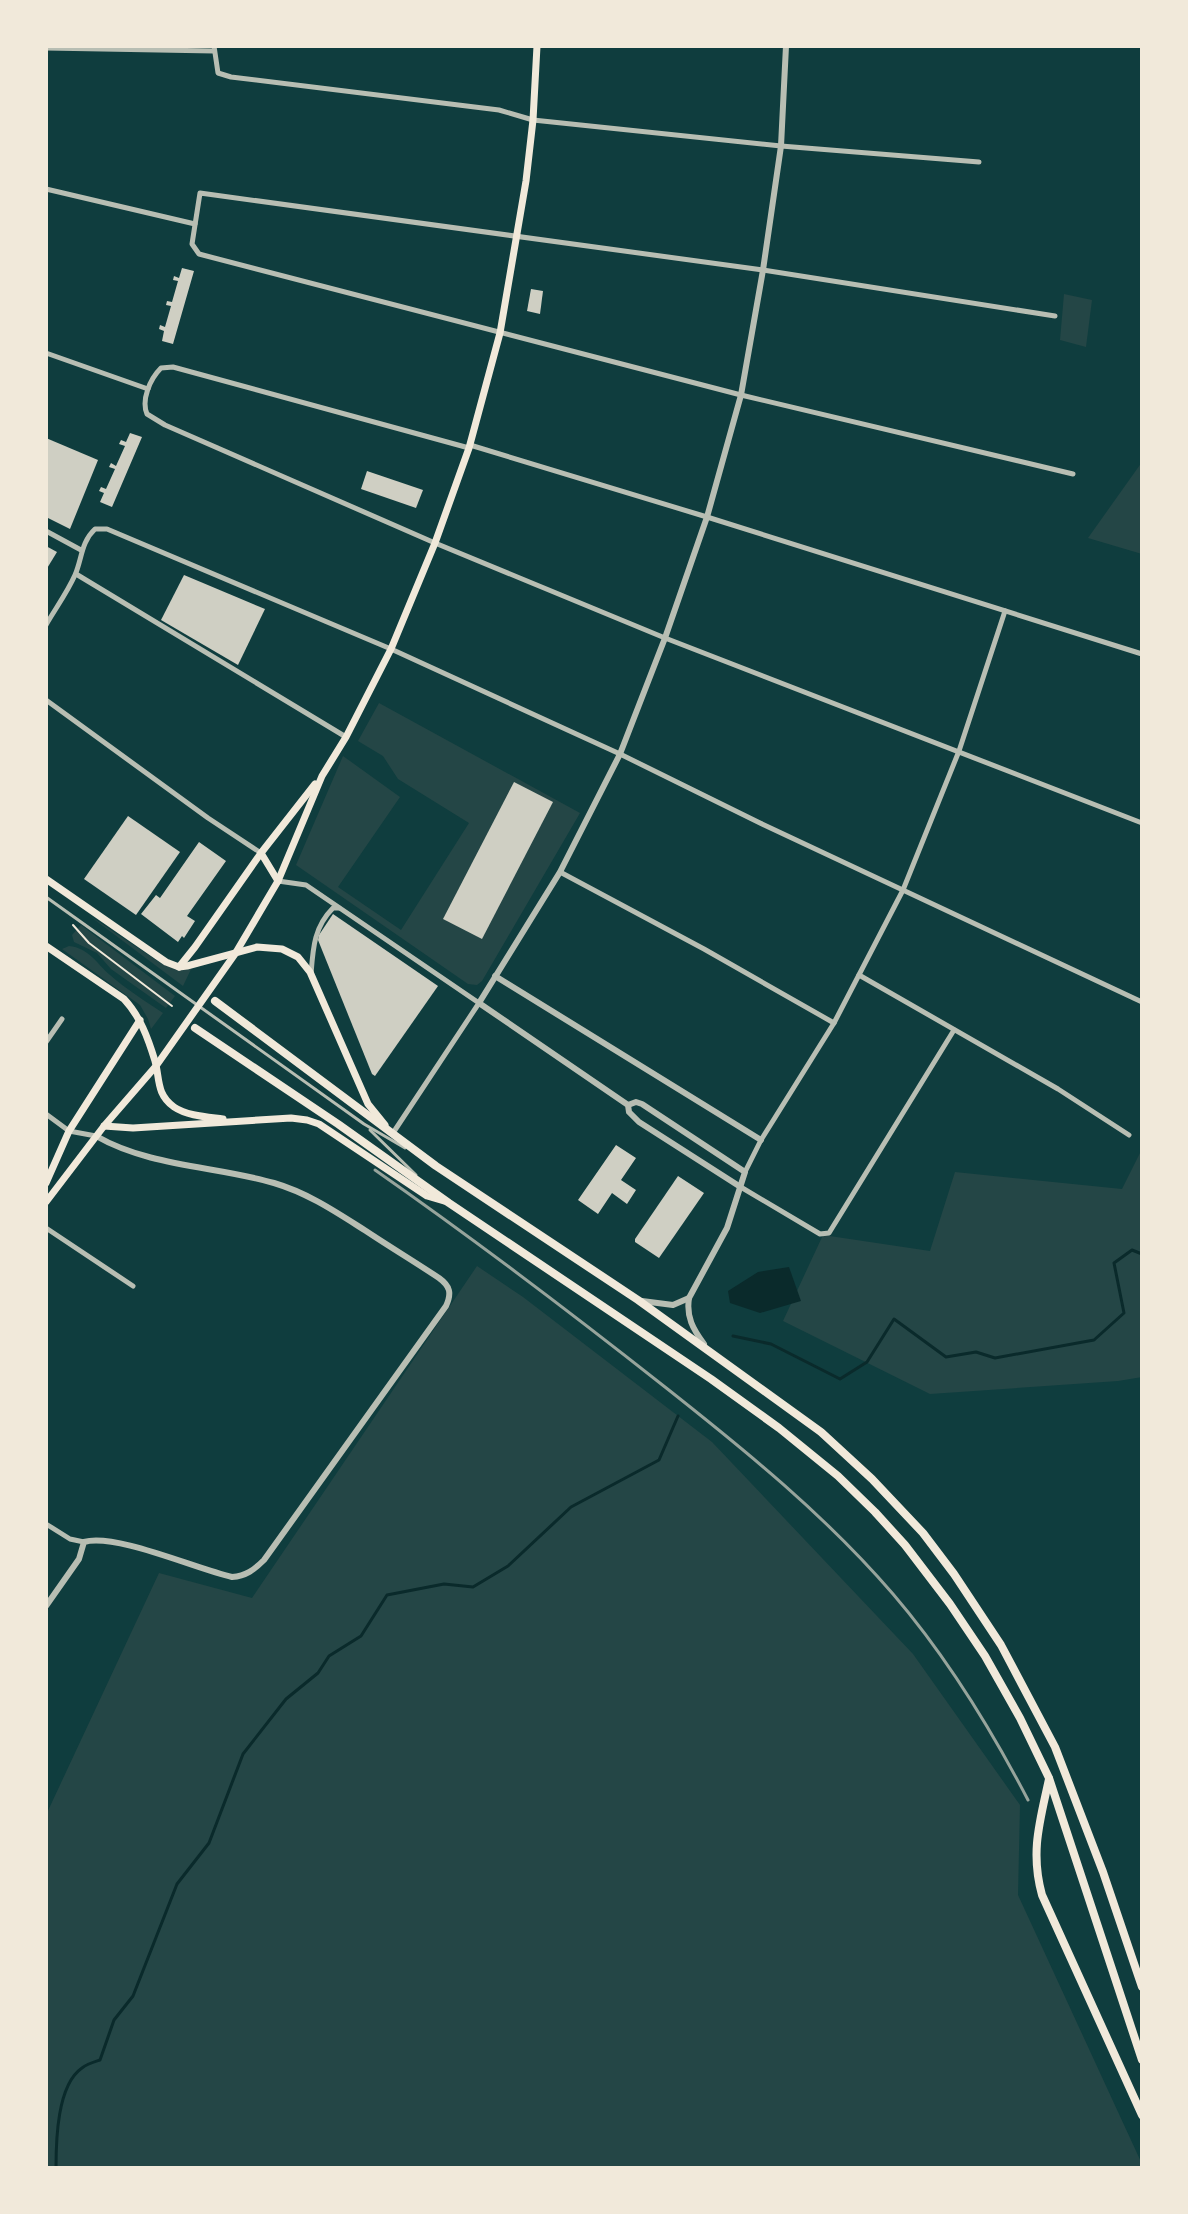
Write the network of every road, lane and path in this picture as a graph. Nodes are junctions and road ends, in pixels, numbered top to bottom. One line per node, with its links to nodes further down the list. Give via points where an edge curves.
1 (537, 46): 5 (main road)
2 (786, 46): 6 (street)
3 (46, 48): 4 (street)
4 (214, 49): 5 (street, via 218,73 224,76 499,110)
5 (533, 120): 6 (street); 10 (main road)
6 (781, 146): 7 (street); 11 (street)
7 (979, 162)
8 (46, 189): 9 (street)
9 (195, 224): 10 (street, via 200,193); 13 (street, via 192,244 199,254)
10 (518, 236): 11 (street); 13 (main road)
11 (763, 270): 12 (street); 16 (street)
12 (1055, 316)
13 (500, 333): 16 (street); 17 (main road)
14 (46, 353): 15 (street)
15 (148, 389): 17 (street, via 161,368 173,367); 21 (street, via 145,411 153,419)
16 (741, 395): 18 (street); 19 (street)
17 (469, 446): 19 (street); 21 (main road)
18 (1073, 474)
19 (707, 517): 24 (street); 26 (street)
20 (46, 531): 22 (street)
21 (435, 543): 26 (street); 27 (main road)
22 (81, 550): 23 (street); 27 (street, via 90,533 107,529)
23 (76, 574): 25 (street); 30 (street)
24 (1005, 611): 28 (street); 31 (street)
25 (46, 625)
26 (665, 638): 31 (street); 32 (street)
27 (391, 649): 30 (main road); 32 (street)
28 (1142, 654)
29 (46, 700): 35 (street)
30 (346, 737): 33 (main road)
31 (959, 751): 34 (street); 39 (street)
32 (620, 754): 36 (street); 39 (street)
33 (322, 776): 35 (main road); 38 (main road)
34 (1142, 823)
35 (261, 853): 38 (main road); 45 (main road)
36 (560, 872): 48 (street); 56 (street)
37 (46, 879): 45 (main road)
38 (278, 881): 41 (street, via 306,885); 44 (main road)
39 (903, 890): 47 (street); 50 (street)
40 (46, 897): 53 (lane)
41 (339, 908): 46 (street, via 321,921); 51 (street)
42 (77, 929): 52 (path)
43 (46, 946): 55 (main road, via 124,999)
44 (235, 954): 45 (main road); 46 (main road, via 257,947 282,949 298,957); 53 (main road)
45 (179, 967)
46 (311, 975): 67 (main road, via 368,1104)
47 (859, 975): 56 (street); 58 (street)
48 (495, 976): 51 (street); 70 (street)
49 (215, 1001): 67 (main road)
50 (1142, 1002)
51 (479, 1003): 61 (street); 67 (street)
52 (172, 1006)
53 (199, 1007): 60 (main road); 64 (lane)
54 (62, 1019): 59 (street)
55 (140, 1020): 60 (main road); 66 (main road)
56 (834, 1023): 70 (street)
57 (195, 1028): 75 (main road)
58 (954, 1030): 68 (street); 74 (street, via 829,1233 820,1234)
59 (46, 1042)
60 (156, 1066): 63 (main road, via 159,1087 176,1108); 65 (main road)
61 (628, 1105): 72 (street, via 642,1104); 74 (street, via 639,1122)
62 (46, 1114): 66 (street)
63 (237, 1122): 65 (main road); 77 (main road, via 291,1118 319,1124 427,1196)
64 (364, 1124): 71 (lane); 75 (lane)
65 (104, 1126): 69 (main road)
66 (69, 1131): 69 (street); 73 (main road)
67 (392, 1133): 71 (main road)
68 (1129, 1135)
69 (96, 1136): 76 (main road); 84 (street, via 155,1158 300,1192 446,1283 451,1297 255,1569 232,1577 112,1542)
70 (761, 1140): 72 (street)
71 (436, 1166): 81 (main road)
72 (745, 1172): 74 (street)
73 (46, 1183)
74 (739, 1186): 80 (street, via 727,1228)
75 (429, 1188): 77 (main road)
76 (46, 1202)
77 (449, 1203): 86 (main road, via 711,1379 838,1476 905,1545 950,1604 985,1656)
78 (46, 1228): 79 (street)
79 (133, 1286)
80 (689, 1298): 81 (street, via 673,1305); 82 (street, via 689,1318)
81 (638, 1300): 82 (main road)
82 (706, 1347): 87 (main road, via 821,1432 923,1533 954,1574 1015,1668 1055,1747)
83 (46, 1524): 84 (street)
84 (84, 1542): 85 (street, via 79,1559)
85 (46, 1606)
86 (1049, 1778): 88 (main road); 89 (main road, via 1036,1846 1039,1884)
87 (1142, 1987)
88 (1142, 2060)
89 (1142, 2115)

